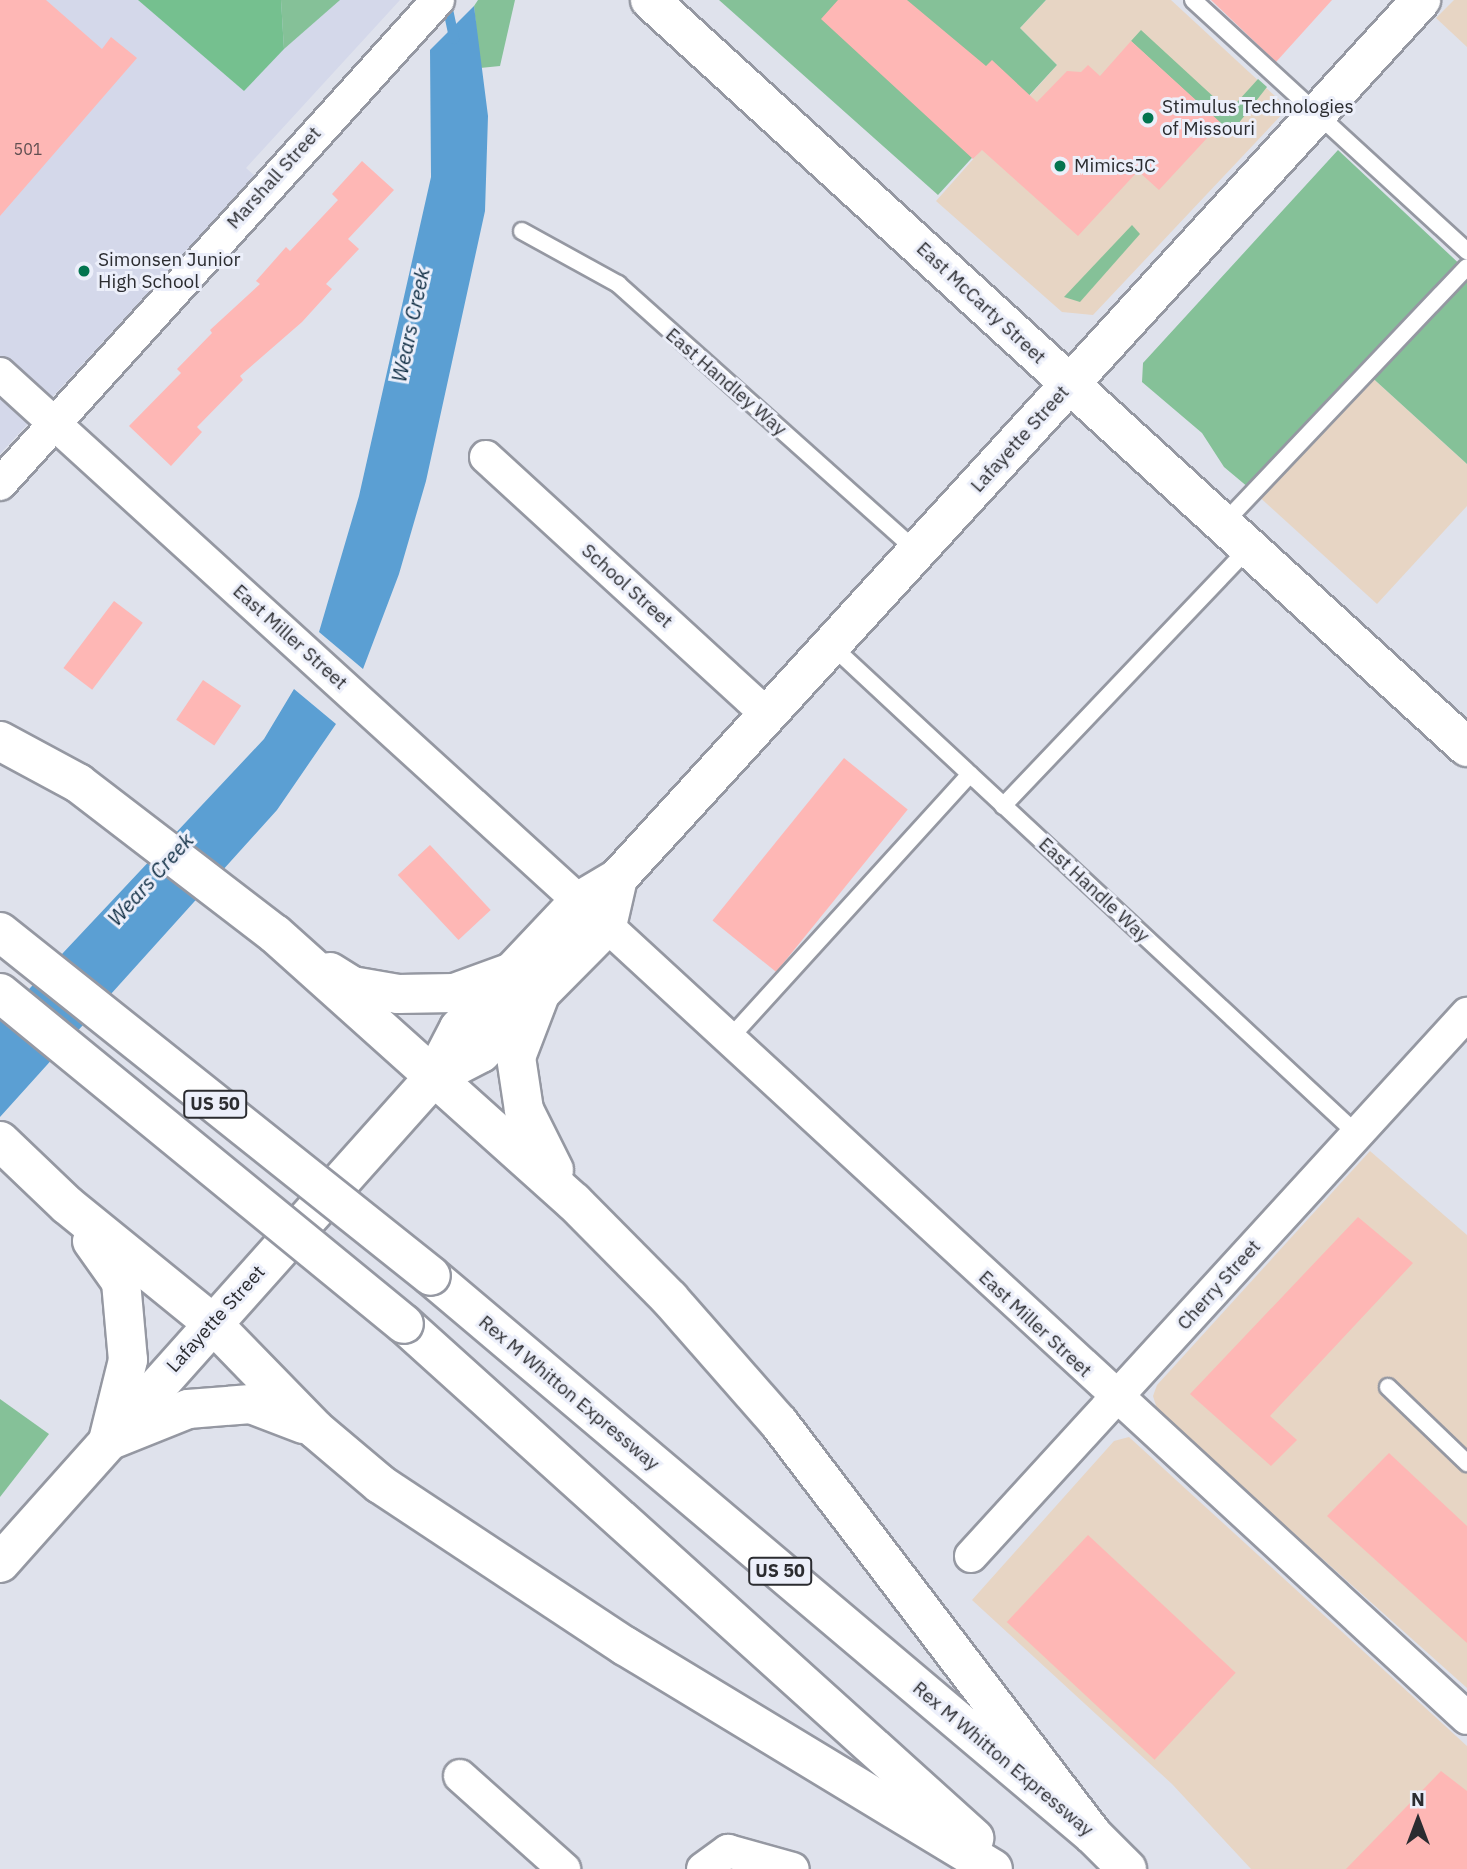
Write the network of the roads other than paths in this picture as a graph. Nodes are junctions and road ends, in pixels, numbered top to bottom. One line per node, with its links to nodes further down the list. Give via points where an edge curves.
1 (650, 0): 10 (main road, East McCarty Street)
2 (1193, 0): 5 (lane)
3 (1421, 0): 5 (main road, Lafayette Street)
4 (429, 9): 11 (street, Marshall Street)
5 (1316, 115): 7 (lane); 10 (main road, Lafayette Street)
6 (522, 231): 15 (lane, East Handley Way, via 618,284)
7 (1467, 251)
8 (1467, 267): 14 (lane)
9 (0, 374): 11 (street, East Miller Street)
10 (1070, 384): 14 (main road, East McCarty Street); 15 (main road, Lafayette Street)
11 (55, 424): 13 (street, Marshall Street); 23 (street, East Miller Street)
12 (485, 457): 17 (street, School Street)
13 (0, 484)
14 (1236, 536): 19 (main road, East McCarty Street); 21 (lane)
15 (918, 551): 16 (main road, Lafayette Street)
16 (831, 645): 17 (main road, Lafayette Street); 20 (lane, East Handle Way)
17 (768, 715): 22 (main road, Lafayette Street)
18 (0, 741): 26 (main road, via 78,783)
19 (1467, 747)
20 (970, 775): 21 (lane, East Handle Way); 30 (lane)
21 (1003, 806): 32 (lane, East Handle Way)
22 (618, 878): 23 (main road, Lafayette Street); 24 (main road, Lafayette Street)
23 (579, 901): 27 (main road, Lafayette Street)
24 (607, 926): 27 (main road, Lafayette Street); 30 (street, East Miller Street)
25 (0, 932): 46 (main road, Rex M Whitton Expressway / US 50, bridge, via 430,1276)
26 (284, 942): 27 (main road, via 352,986 398,994 454,993); 31 (main road)
27 (527, 982): 31 (main road, Lafayette Street, via 459,1028); 34 (main road, via 516,1057 524,1110)
28 (0, 993): 51 (main road, US 50, bridge, via 404,1324)
29 (1467, 1014): 32 (street, Cherry Street)
30 (729, 1039): 38 (street, East Miller Street)
31 (433, 1078): 34 (main road); 36 (main road, Lafayette Street)
32 (1357, 1134): 38 (street, Cherry Street)
33 (0, 1141): 35 (main road)
34 (574, 1202): 46 (main road, via 670,1299 779,1423)
35 (67, 1205): 36 (main road); 40 (main road, via 121,1282 128,1360)
36 (212, 1322): 39 (main road); 40 (main road, Lafayette Street)
37 (1388, 1387): 41 (lane)
38 (1116, 1398): 42 (street, Cherry Street); 44 (street, East Miller Street)
39 (315, 1429): 40 (main road, via 251,1404 188,1409); 50 (main road, via 380,1484 625,1646)
40 (108, 1441): 43 (main road, Lafayette Street)
41 (1467, 1463)
42 (971, 1556)
43 (0, 1563)
44 (1467, 1718)
45 (460, 1776): 47 (street)
46 (1093, 1835): 52 (main road, Rex M Whitton Expressway / US 50)
47 (564, 1869)
48 (703, 1869): 49 (street, via 728,1851)
49 (793, 1869)
50 (993, 1869)
51 (1009, 1869)
52 (1126, 1869)

